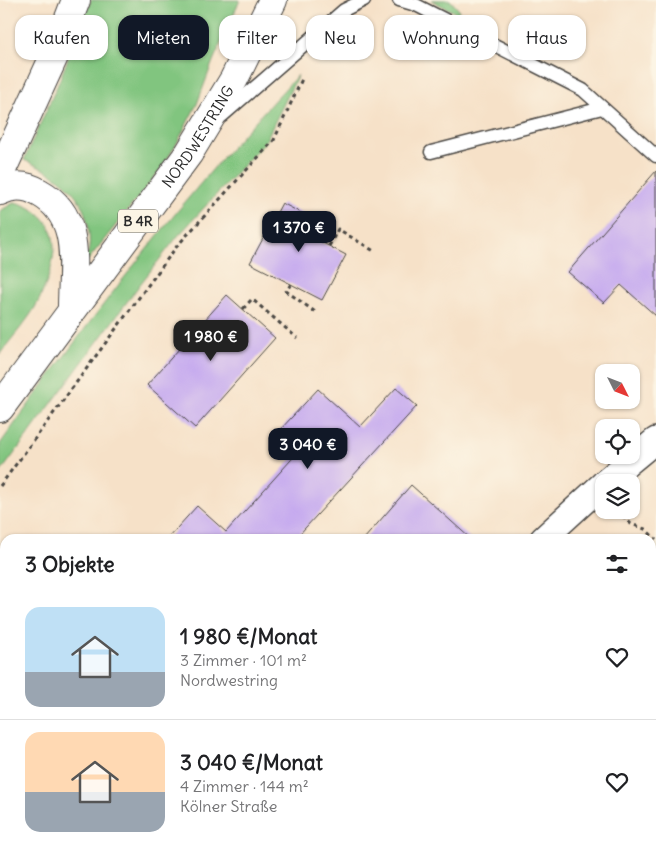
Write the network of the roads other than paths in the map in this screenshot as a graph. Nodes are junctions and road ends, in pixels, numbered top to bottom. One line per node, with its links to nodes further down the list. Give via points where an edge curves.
1 (76, 0): 9 (main road, via 48,71)
2 (273, 0): 6 (main road, NORDWESTRING / B 4R, via 244,61)
3 (364, 0): 6 (lane, via 344,10)
4 (399, 0): 5 (lane, via 416,4 583,90)
5 (602, 108): 7 (lane); 8 (lane)
6 (203, 132): 11 (main road, NORDWESTRING / B 4R)
7 (431, 152)
8 (656, 156)
9 (0, 174)
10 (0, 191): 11 (main road, via 24,186 50,198 61,209 71,233)
11 (72, 308): 12 (main road, NORDWESTRING / B 4R)
12 (0, 408)
13 (656, 440): 14 (street)
14 (615, 474)
15 (595, 491): 16 (street)
16 (548, 534)

